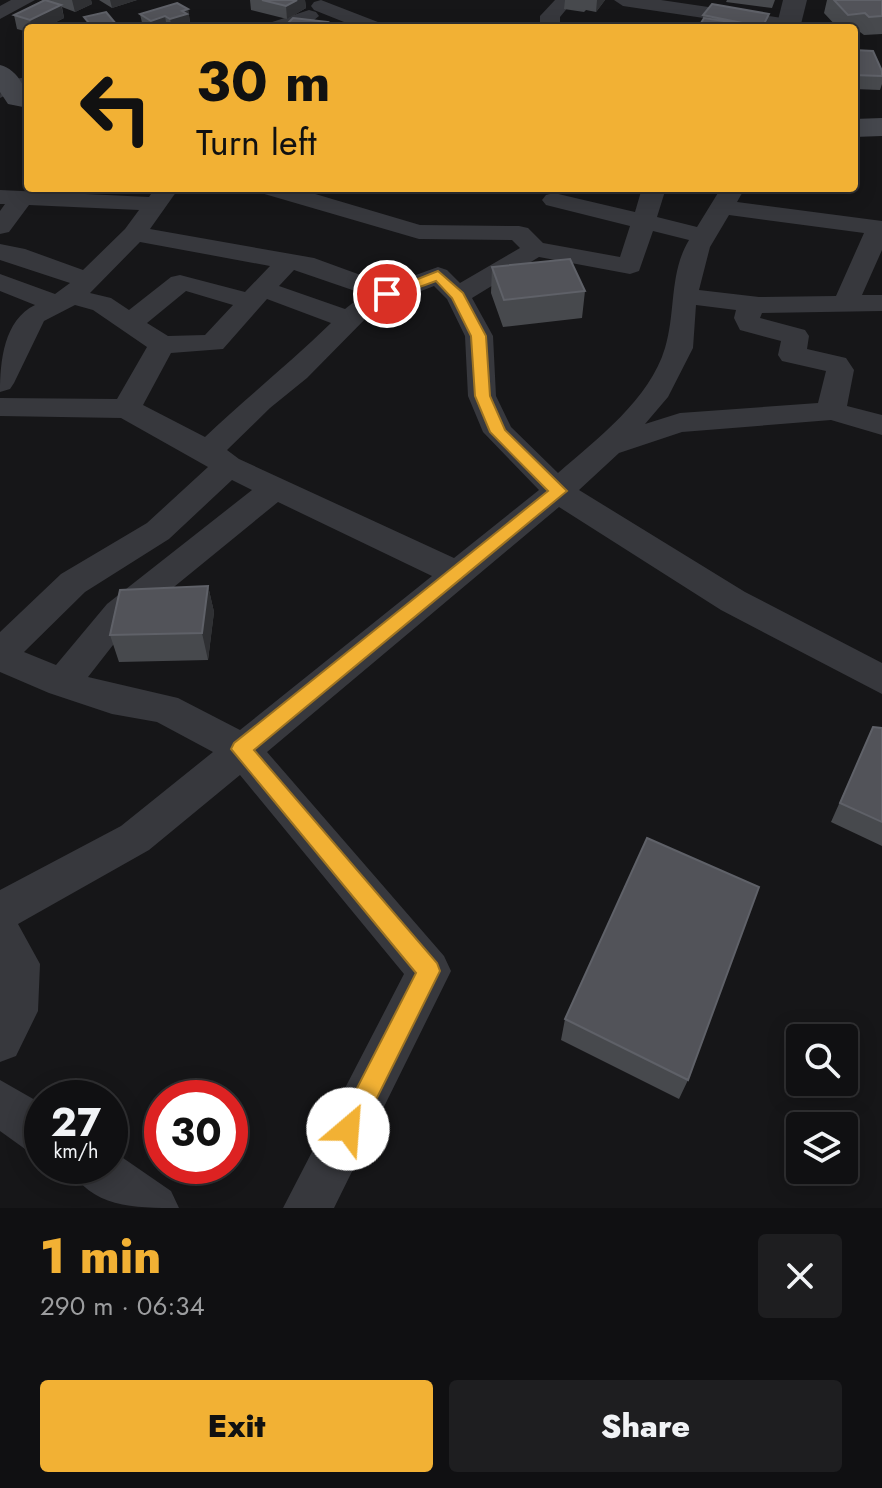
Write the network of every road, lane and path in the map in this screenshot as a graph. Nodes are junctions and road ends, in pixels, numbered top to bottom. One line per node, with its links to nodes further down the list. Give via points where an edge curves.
1 (26, 0): 6 (street)
2 (565, 0): 9 (street, via 550,16)
3 (623, 0): 10 (street)
4 (795, 0): 11 (street)
5 (313, 12): 7 (street); 8 (street)
6 (0, 13)
7 (283, 24)
8 (360, 24)
9 (551, 24)
10 (775, 24)
11 (789, 24)
12 (882, 127): 13 (main road)
13 (858, 128)
14 (285, 192): 23 (street)
15 (653, 192): 20 (street)
16 (556, 194): 20 (street); 26 (street)
17 (161, 196): 18 (street); 24 (street)
18 (11, 197): 21 (street)
19 (728, 198): 22 (street); 25 (street)
20 (646, 222): 25 (street); 26 (street, via 630,266)
21 (0, 227)
22 (881, 228): 38 (street)
23 (427, 232): 26 (street); 29 (street)
24 (134, 234): 28 (street); 31 (street)
25 (704, 236): 35 (street)
26 (527, 241): 34 (street)
27 (2, 255): 31 (street)
28 (288, 261): 32 (street); 33 (street)
29 (438, 275): 32 (street); 34 (street)
30 (0, 282): 31 (street)
31 (72, 294): 40 (street, via 102,304); 41 (street)
32 (387, 294): 39 (street, via 366,303)
33 (256, 295): 39 (street); 40 (street, via 180,283); 42 (street, via 213,343)
34 (458, 296): 50 (street, via 479,336 482,396 498,432)
35 (684, 296): 37 (street); 47 (street, via 679,348 654,397)
36 (882, 303): 38 (street)
37 (751, 304): 38 (street); 45 (street, via 750,324 795,336 792,355 836,364 840,370)
38 (845, 305)
39 (349, 320): 48 (street, via 260,401)
40 (130, 323): 42 (street)
41 (14, 331): 43 (street)
42 (162, 345): 44 (street)
43 (2, 404): 44 (street)
44 (126, 409): 48 (street)
45 (831, 411): 46 (street); 47 (street, via 680,423)
46 (882, 425)
47 (608, 446): 50 (street)
48 (218, 458): 49 (street); 52 (street, via 158,531 73,583)
49 (275, 488): 51 (street); 54 (street, via 119,613)
50 (558, 491): 51 (street); 53 (street, via 733,601)
51 (458, 574): 55 (street)
52 (0, 655): 54 (street)
53 (882, 680)
54 (62, 683): 55 (street, via 165,709)
55 (241, 749): 56 (street, via 135,838); 62 (street, via 429,971)
56 (1, 916): 57 (street, via 19,964 16,1011)
57 (0, 1040)
58 (0, 1103): 59 (street)
59 (24, 1120)
60 (119, 1184): 61 (street)
61 (154, 1208)
62 (308, 1208)

